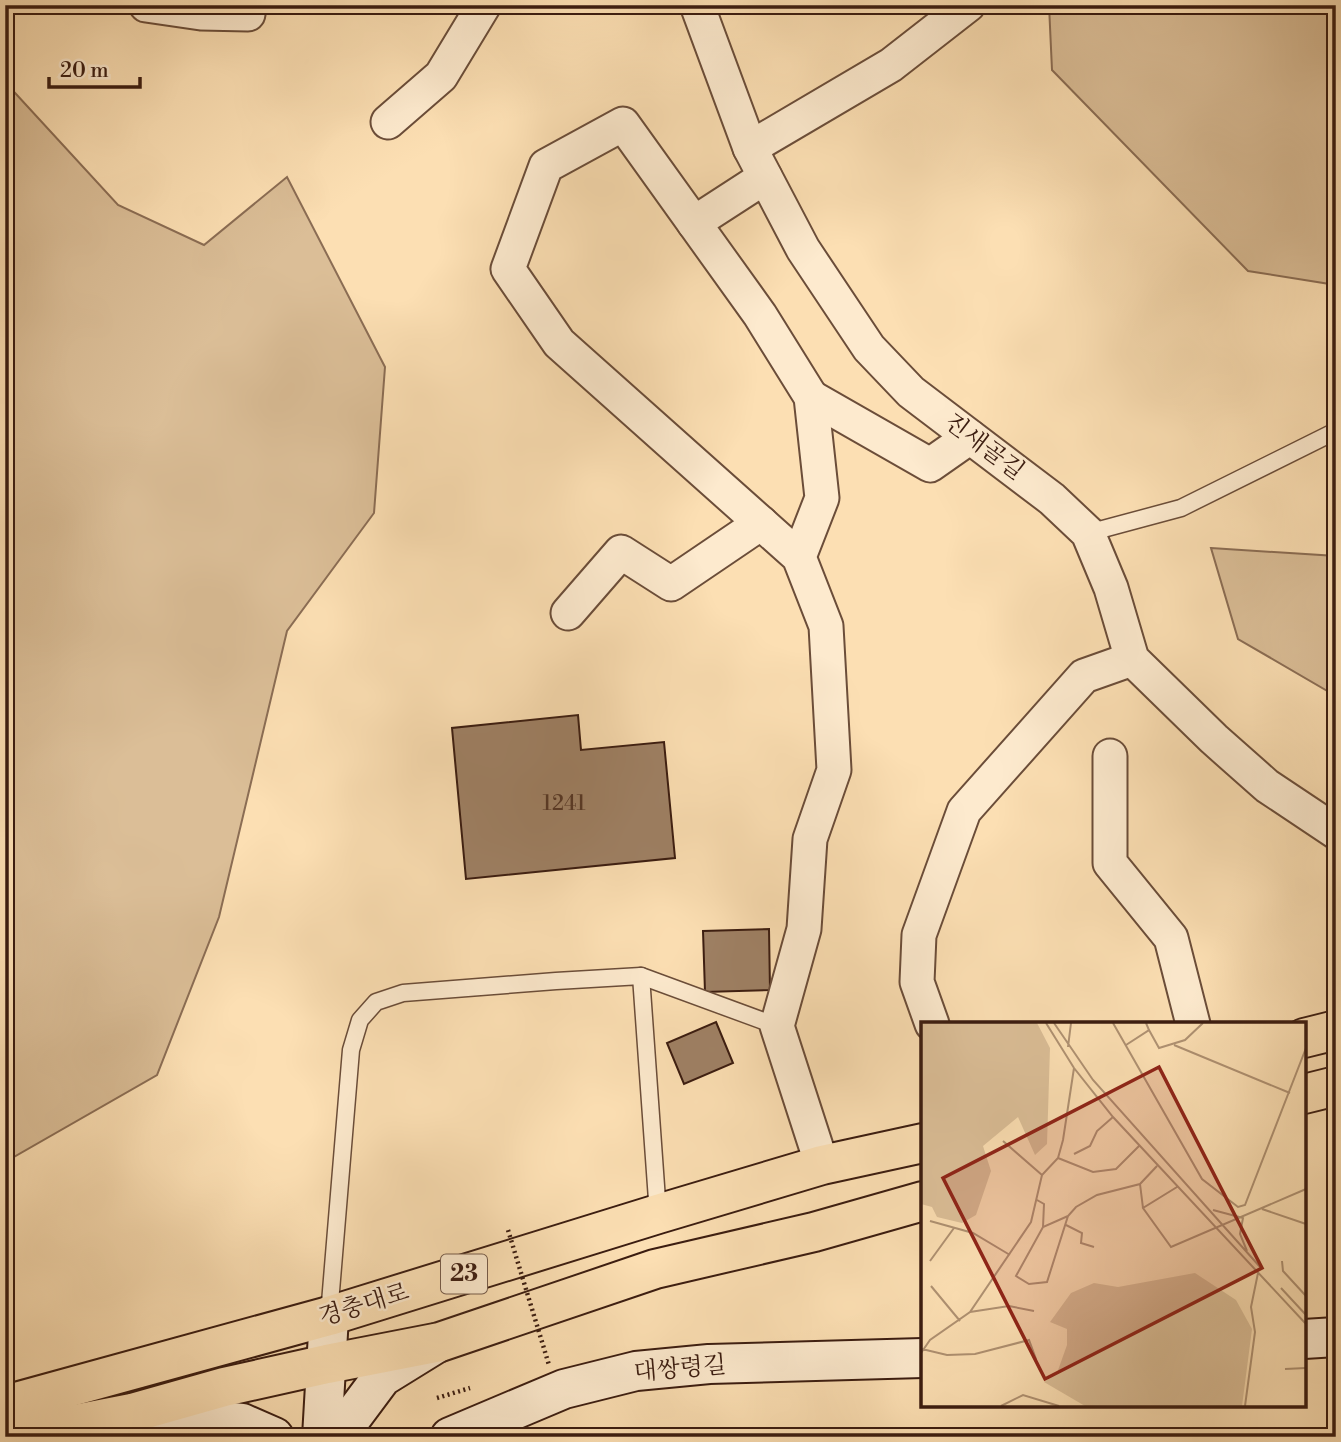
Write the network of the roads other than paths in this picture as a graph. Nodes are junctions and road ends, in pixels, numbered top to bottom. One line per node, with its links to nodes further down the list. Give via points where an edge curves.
1 (146, 5): 2 (street, via 248,14)
2 (249, 5)
3 (484, 5): 6 (street, via 441,76)
4 (697, 5): 7 (street, 진새골길)
5 (968, 5): 7 (street, via 891,65)
6 (388, 122)
7 (750, 148): 8 (street, 진새골길)
8 (765, 177): 9 (street); 12 (street, 진새골길, via 803,249 869,348 911,392)
9 (694, 223): 10 (street); 13 (street, via 622,124 546,166 508,269 559,342)
10 (811, 397): 12 (street, via 930,465); 15 (street, via 822,498)
11 (1336, 431): 14 (lane, via 1181,508)
12 (970, 437): 14 (street, 진새골길, via 1052,499)
13 (761, 523): 15 (street); 16 (street, via 671,584 621,552)
14 (1088, 533): 17 (street, 진새골길, via 1111,587)
15 (799, 557): 23 (street, via 826,626 834,770 810,839 804,929)
16 (568, 613)
17 (1132, 659): 19 (street, 진새골길, via 1267,786); 21 (street, via 1084,676 964,811 919,935 917,982)
18 (1110, 756): 22 (street, via 1110,863 1171,938)
19 (1336, 832)
20 (641, 976): 23 (lane); 31 (lane); 32 (lane, via 403,993 376,1002 360,1020 351,1050)
21 (931, 1022)
22 (1192, 1022)
23 (777, 1026): 29 (street)
24 (1336, 1031): 25 (main road)
25 (1306, 1038)
26 (1336, 1086): 27 (main road)
27 (1306, 1094)
28 (921, 1143): 29 (main road, 경충대로 / 23)
29 (822, 1165): 31 (main road, 경충대로 / 23)
30 (921, 1202): 35 (main road, 경충대로 / 23, via 655,1269)
31 (657, 1214): 32 (main road, 경충대로 / 23)
32 (329, 1316): 37 (street); 38 (main road, 경충대로 / 23)
33 (1336, 1337): 34 (street)
34 (1306, 1339)
35 (440, 1342): 37 (main road, 경충대로 / 23); 43 (street, via 382,1377)
36 (921, 1358): 44 (street, 대쌍령길, via 709,1364 636,1371 564,1389)
37 (327, 1364): 39 (main road, 경충대로 / 23); 42 (street)
38 (5, 1405)
39 (132, 1413): 40 (main road, 경충대로 / 23); 41 (street, via 242,1423)
40 (18, 1437)
41 (274, 1437)
42 (322, 1437)
43 (340, 1437)
44 (450, 1437)

